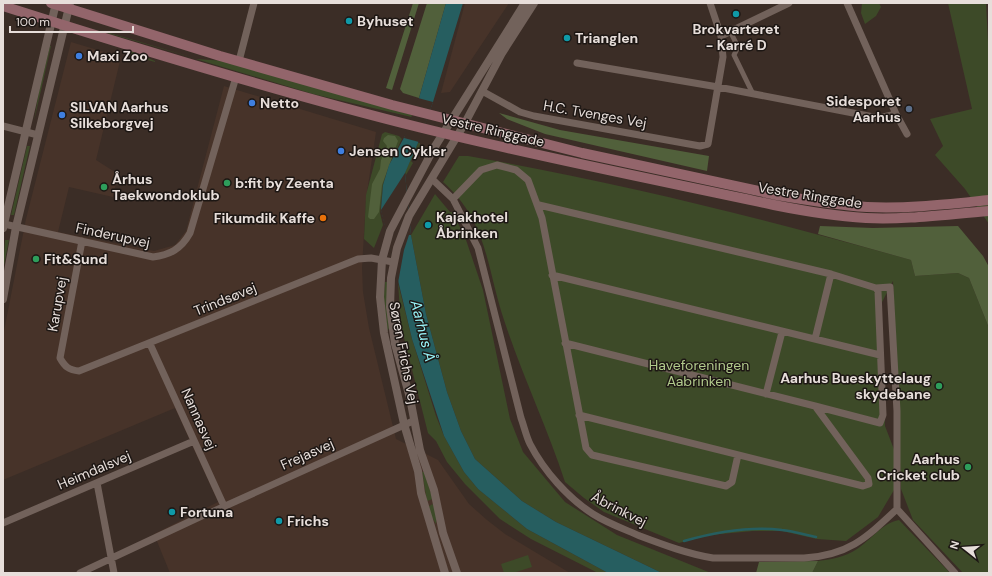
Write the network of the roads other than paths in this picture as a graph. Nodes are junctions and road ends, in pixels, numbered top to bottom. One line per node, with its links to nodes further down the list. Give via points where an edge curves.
1 (254, 3): 14 (street)
2 (525, 3): 21 (street, Søren Frichs Vej)
3 (534, 3): 18 (street, Søren Frichs Vej, via 502,53)
4 (710, 3): 13 (street)
5 (789, 3): 12 (street)
6 (847, 3): 20 (street)
7 (54, 4): 9 (main road, Vestre Ringgade); 10 (street)
8 (3, 6): 10 (main road, Vestre Ringgade)
9 (69, 6): 11 (street); 14 (main road, Vestre Ringgade)
10 (51, 21): 11 (main road, Vestre Ringgade); 24 (street)
11 (64, 26): 16 (main road, Vestre Ringgade); 27 (street)
12 (730, 31): 13 (street); 19 (street, via 738,47 734,55)
13 (721, 36): 17 (street, via 723,57)
14 (239, 61): 21 (main road, Vestre Ringgade)
15 (577, 63): 17 (street)
16 (236, 77): 25 (main road, Vestre Ringgade); 37 (street, Finderupvej, via 186,241 171,253 152,257)
17 (718, 87): 18 (street, H.C. Tvenges Vej, via 708,144 700,146 534,116 520,112); 19 (street)
18 (482, 91): 22 (street, Søren Frichs Vej)
19 (753, 94): 20 (street, via 878,118)
20 (896, 114): 26 (street)
21 (453, 120): 22 (main road, Vestre Ringgade); 25 (street, Søren Frichs Vej)
22 (465, 123): 28 (street, Søren Frichs Vej); 31 (main road, Vestre Ringgade, via 582,153 798,199 867,207 922,206)
23 (3, 126): 24 (street)
24 (25, 131): 27 (street); 33 (street)
25 (444, 133): 28 (main road, Vestre Ringgade); 38 (street, Søren Frichs Vej, via 408,197 388,239)
26 (907, 134)
27 (38, 135): 36 (street)
28 (457, 136): 29 (street, Søren Frichs Vej); 34 (main road, Vestre Ringgade, via 803,211 866,218)
29 (432, 179): 30 (street, Åbrinkvej); 39 (street, Søren Frichs Vej, via 409,216)
30 (453, 199): 32 (street, via 481,170 497,165 516,170 528,180); 59 (street, Åbrinkvej, via 478,248 521,418 530,444 566,493 593,514 665,546 713,558 804,558 848,549 864,539)
31 (989, 200)
32 (539, 204): 40 (street); 41 (street)
33 (5, 208): 35 (street)
34 (989, 211)
35 (3, 226): 36 (street, Finderupvej)
36 (16, 227): 37 (street, Finderupvej); 43 (street)
37 (82, 241): 49 (street, Karupvej, via 60,358)
38 (382, 260): 39 (street, Trindsøvej); 47 (street, Trindsøvej, via 371,258 352,261); 54 (street, Søren Frichs Vej, via 382,322)
39 (393, 262): 53 (street, Søren Frichs Vej, via 390,293 392,322 398,359)
40 (831, 274): 42 (street); 45 (street)
41 (552, 275): 44 (street); 46 (street)
42 (876, 288): 48 (street); 59 (street, via 890,287 897,411)
43 (3, 298)
44 (782, 332): 45 (street); 50 (street)
45 (815, 339): 48 (street)
46 (565, 343): 50 (street); 52 (street)
47 (150, 344): 49 (street, Trindsøvej, via 79,372); 55 (street, Nannasvej)
48 (880, 355): 51 (street, via 883,416 880,422)
49 (68, 369)
50 (766, 394): 51 (street)
51 (815, 406): 56 (street, via 868,478 869,484 866,486)
52 (579, 415): 56 (street); 56 (street, via 586,448 592,455 726,486 732,482)
53 (414, 421): 54 (street, Frejasvej); 65 (street, Søren Frichs Vej, via 420,450 434,490 443,533)
54 (404, 424): 58 (street, Frejasvej); 64 (street, Søren Frichs Vej)
55 (194, 440): 57 (street, Heimdalsvej); 58 (street, Nannasvej)
56 (738, 455)
57 (97, 483): 60 (street, Heimdalsvej); 61 (street)
58 (224, 506): 61 (street, Frejasvej)
59 (897, 509): 66 (street)
60 (3, 523)
61 (112, 559): 62 (street, Frejasvej); 63 (street)
62 (80, 573)
63 (114, 573)
64 (444, 573)
65 (457, 573)
66 (955, 573)

